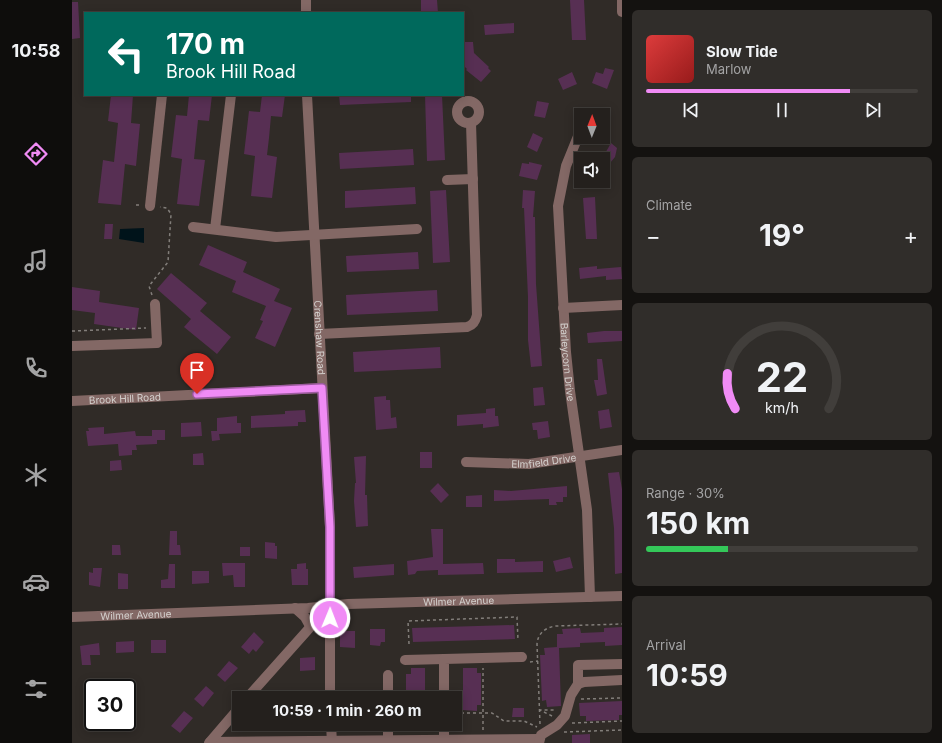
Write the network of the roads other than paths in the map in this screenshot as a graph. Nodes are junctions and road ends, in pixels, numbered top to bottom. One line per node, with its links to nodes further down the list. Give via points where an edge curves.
1 (306, 0): 3 (street)
2 (622, 0): 4 (street)
3 (306, 12)
4 (622, 12)
5 (162, 96): 12 (street)
6 (231, 96): 14 (street)
7 (307, 96): 16 (street, Crenshaw Road)
8 (472, 123): 10 (street)
9 (575, 144): 19 (street, Barleycorn Drive, via 566,166 558,206)
10 (473, 179): 11 (street); 20 (street, via 477,315 472,325)
11 (446, 180)
12 (150, 206)
13 (193, 227): 14 (street)
14 (215, 229): 16 (street, via 276,237)
15 (416, 229): 16 (street)
16 (314, 236): 20 (street, Crenshaw Road)
17 (155, 304): 21 (street, via 157,343)
18 (622, 305): 19 (street)
19 (563, 308): 25 (street, Barleycorn Drive, via 570,391)
20 (319, 334): 22 (street, Crenshaw Road)
21 (72, 346)
22 (322, 388): 23 (street, Brook Hill Road); 29 (street, Crenshaw Road, via 330,527)
23 (72, 401)
24 (622, 450): 25 (street, Elmfield Drive)
25 (580, 457): 26 (street, Elmfield Drive, via 529,464); 28 (street, Barleycorn Drive, via 587,510)
26 (466, 462)
27 (622, 596): 28 (street, Wilmer Avenue)
28 (590, 597): 29 (street, Wilmer Avenue)
29 (330, 605): 30 (street, Wilmer Avenue); 32 (street); 41 (street, Crenshaw Road)
30 (295, 608): 31 (street, Wilmer Avenue); 32 (street)
31 (72, 616)
32 (310, 626): 40 (street)
33 (444, 659): 34 (street); 35 (street); 43 (street)
34 (525, 659)
35 (405, 660)
36 (622, 664): 39 (street, via 578,665)
37 (388, 675): 42 (street)
38 (622, 680): 39 (street)
39 (578, 684): 50 (street, via 571,695 565,716 557,725 541,735)
40 (253, 691)
41 (330, 691)
42 (388, 691)
43 (444, 691)
44 (232, 716): 51 (street)
45 (331, 731): 52 (street)
46 (388, 731): 48 (street)
47 (444, 731): 49 (street)
48 (388, 740): 49 (street); 52 (street)
49 (444, 740): 50 (street)
50 (539, 741)
51 (209, 742): 52 (street)
52 (332, 742)

